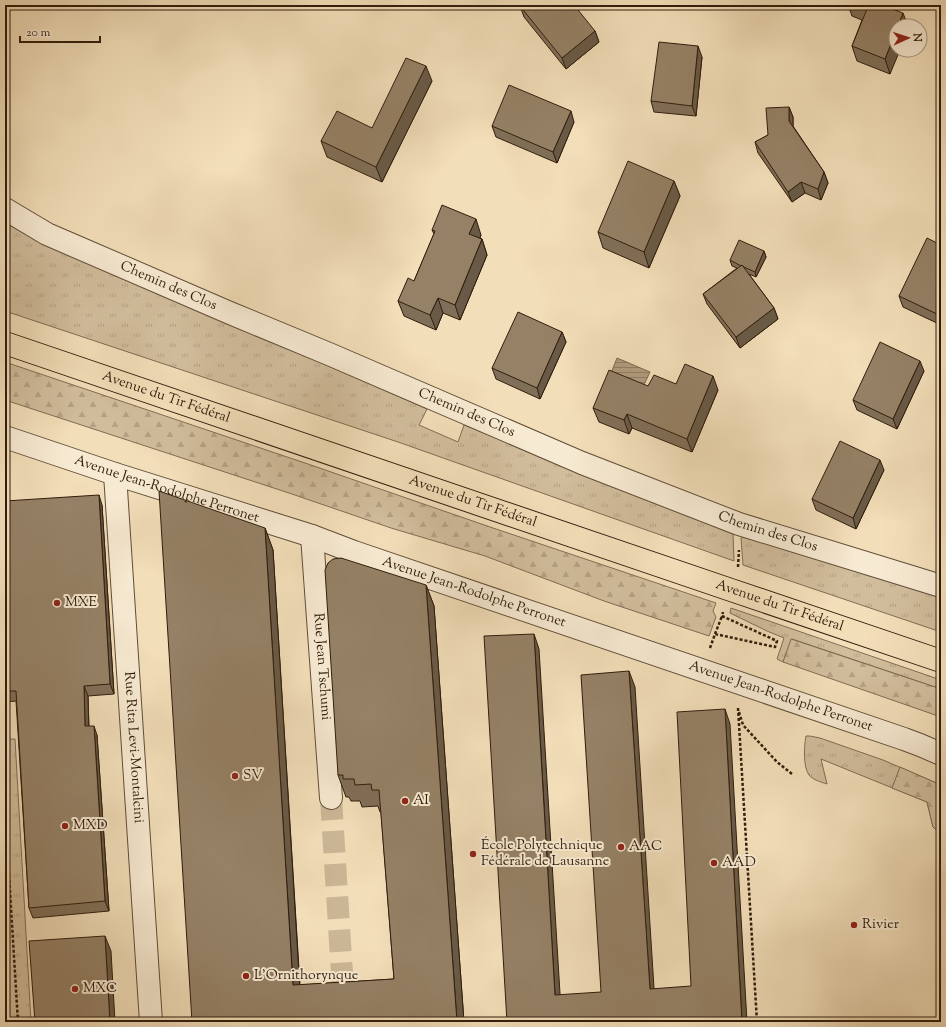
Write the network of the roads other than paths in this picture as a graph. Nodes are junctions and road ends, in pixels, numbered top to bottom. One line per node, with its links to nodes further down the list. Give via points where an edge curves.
1 (5, 209): 6 (street, Chemin des Clos, via 47,234 582,463 739,524)
2 (5, 343): 7 (main road, Avenue du Tir Fédéral)
3 (5, 437): 4 (street, Avenue Jean-Rodolphe Perronet)
4 (115, 474): 5 (street, Avenue Jean-Rodolphe Perronet); 10 (street, Rue Rita Levi-Montalcini)
5 (312, 536): 8 (street, Avenue Jean-Rodolphe Perronet, via 904,739); 9 (street, Rue Jean Tschumi)
6 (941, 586)
7 (941, 661)
8 (941, 754)
9 (331, 798)
10 (151, 1022)

